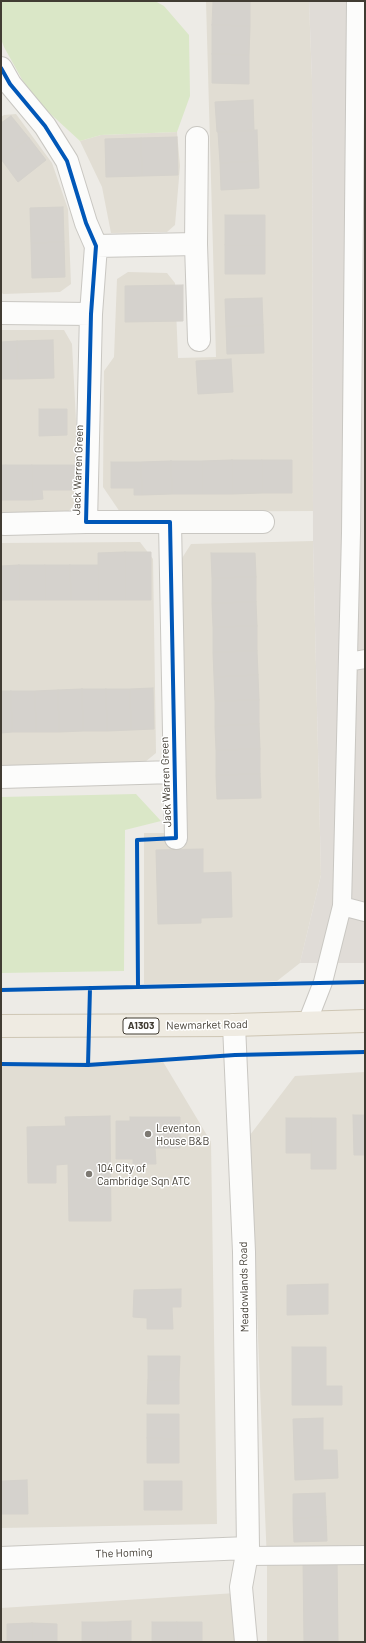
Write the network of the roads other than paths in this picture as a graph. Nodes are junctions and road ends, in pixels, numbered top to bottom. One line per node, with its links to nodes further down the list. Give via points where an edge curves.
1 (356, 1): 13 (lane)
2 (4, 81): 5 (street, Jack Warren Green, via 45,126 67,161 86,223)
3 (197, 138): 4 (street)
4 (196, 244): 5 (street); 8 (street)
5 (96, 246): 7 (street, Jack Warren Green)
6 (1, 313): 7 (street)
7 (91, 314): 9 (street, Jack Warren Green)
8 (199, 340)
9 (86, 522): 10 (street, Jack Warren Green); 12 (street)
10 (170, 522): 11 (street); 16 (street, Jack Warren Green)
11 (263, 522)
12 (4, 524)
13 (358, 532): 15 (lane)
14 (365, 660): 15 (lane)
15 (348, 662): 19 (lane)
16 (174, 772): 17 (street); 18 (street, Jack Warren Green)
17 (1, 777)
18 (176, 838)
19 (342, 906): 20 (lane); 22 (lane, via 323,982)
20 (365, 912)
21 (365, 1021): 22 (main road, Newmarket Road / A1303)
22 (308, 1023): 23 (main road, Newmarket Road / A1303)
23 (234, 1025): 24 (main road, Newmarket Road / A1303); 25 (street, Meadowlands Road, via 244,1252)
24 (1, 1026)
25 (247, 1552): 26 (lane); 27 (street, The Homing); 28 (street, Meadowlands Road, via 241,1587)
26 (365, 1555)
27 (1, 1558)
28 (246, 1642)

